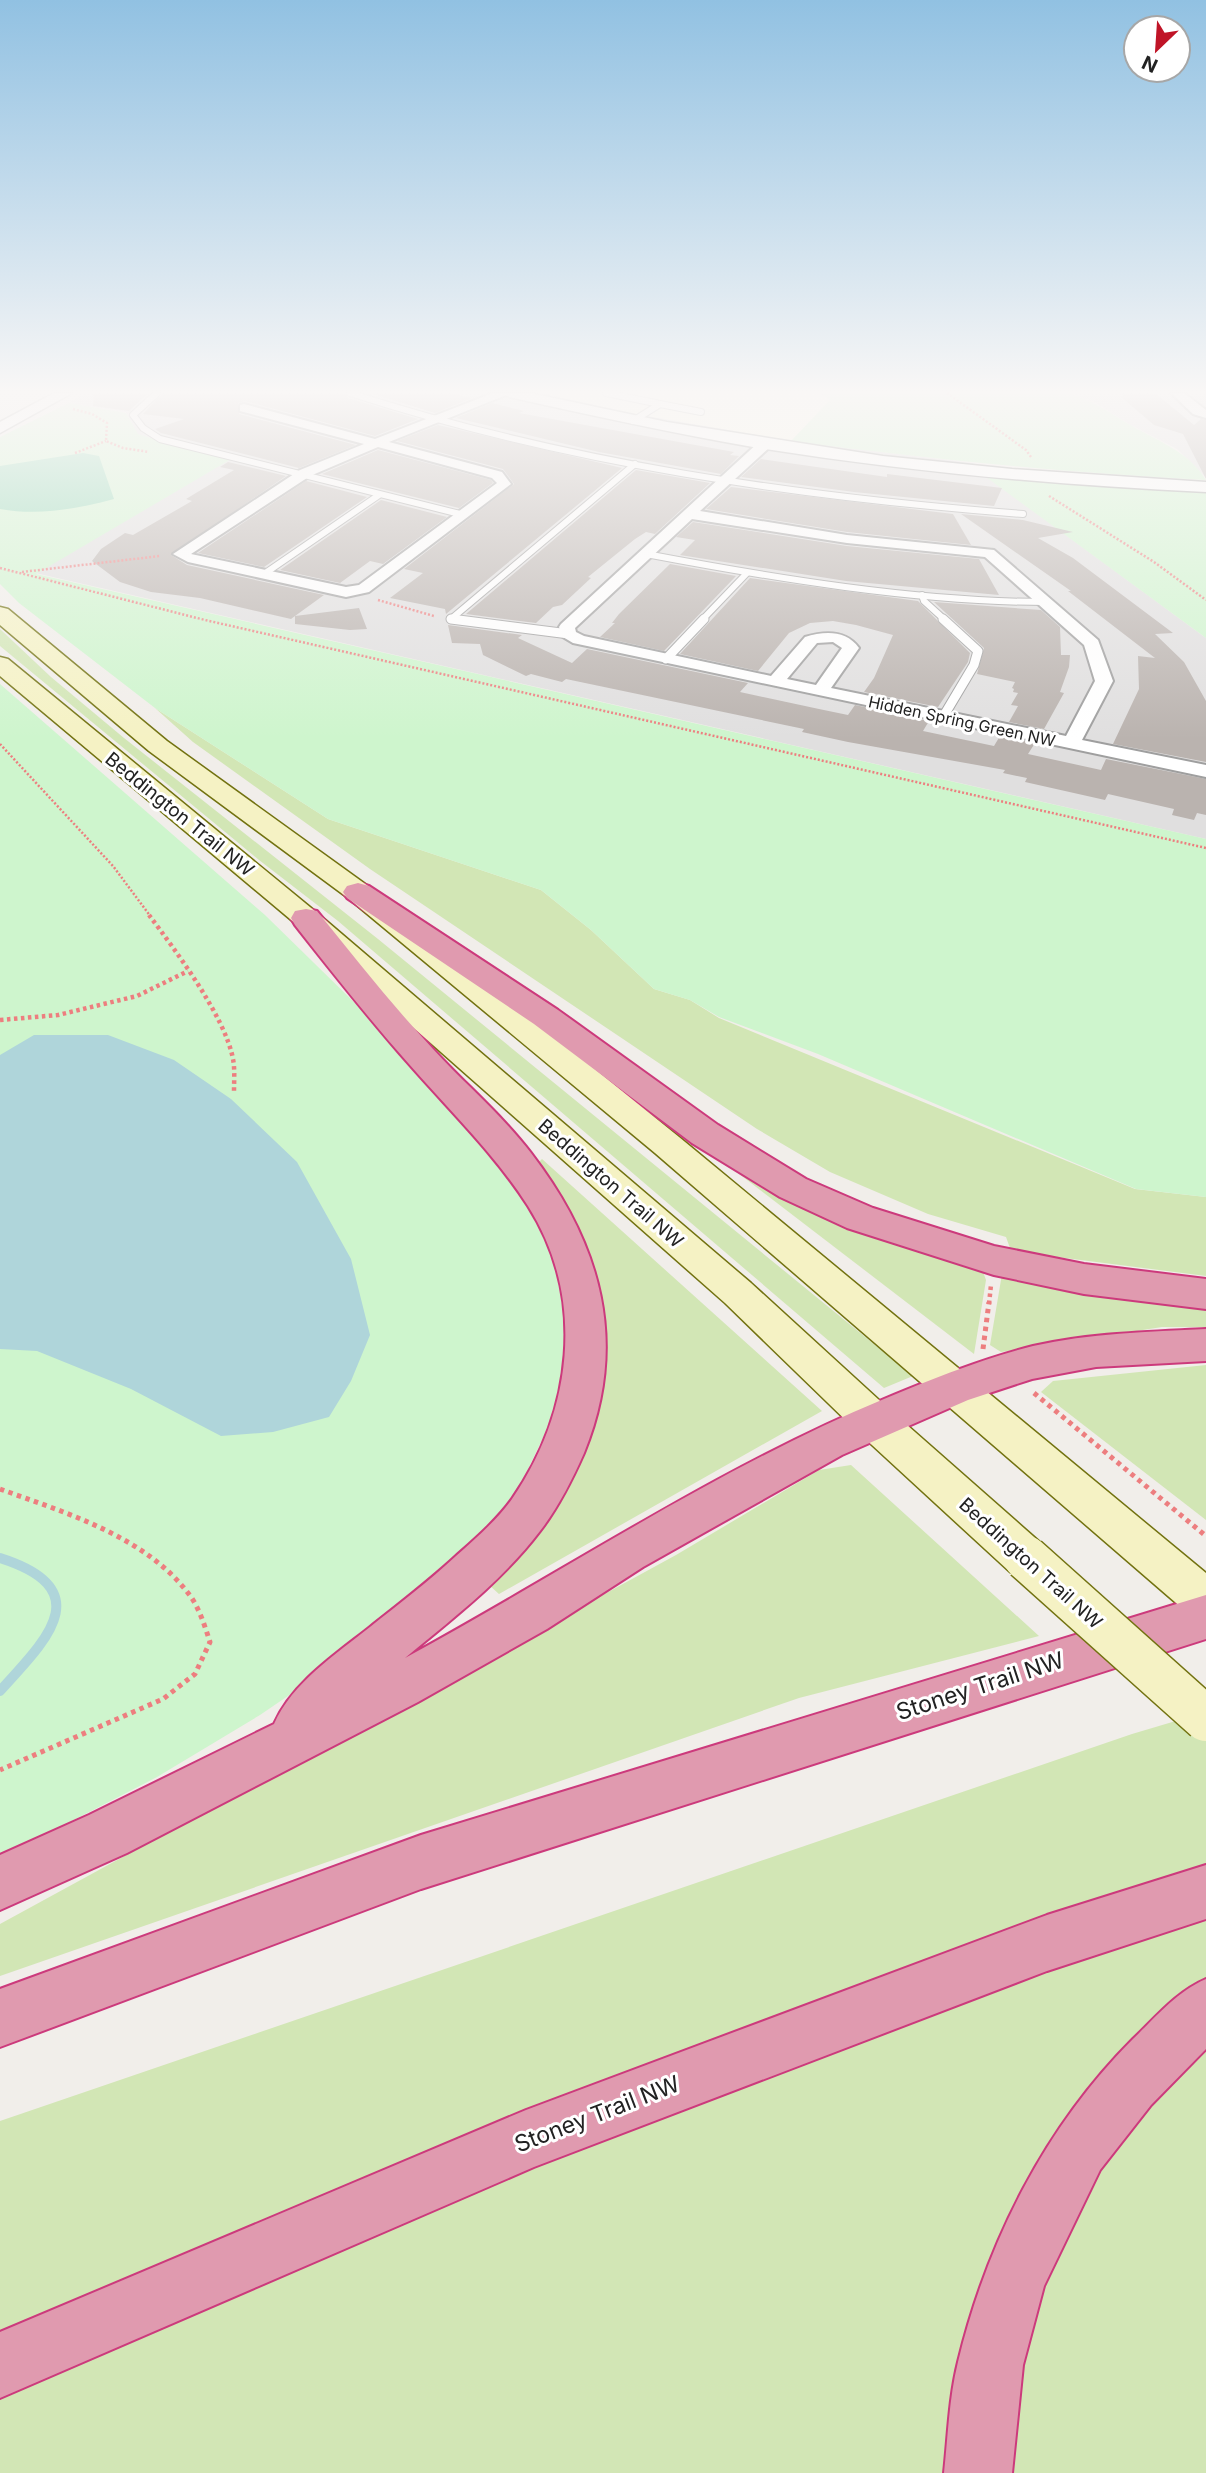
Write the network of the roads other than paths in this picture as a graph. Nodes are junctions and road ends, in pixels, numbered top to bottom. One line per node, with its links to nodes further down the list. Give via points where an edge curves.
1 (250, 508): 13 (street, via 180,554)
2 (359, 508): 13 (lane)
3 (436, 508): 10 (lane)
4 (473, 508): 10 (street)
5 (582, 508): 17 (lane, via 451,619)
6 (695, 508): 8 (street)
7 (964, 508): 9 (lane)
8 (689, 514): 11 (street); 15 (street, Hidden Spring Green NW, via 847,540 989,553)
9 (1023, 514)
10 (464, 515): 13 (street, via 364,589 346,592)
11 (646, 554): 12 (lane); 17 (street, via 567,627)
12 (747, 573): 14 (lane); 18 (lane)
13 (264, 574)
14 (922, 595): 15 (lane); 22 (lane, via 978,651)
15 (1046, 602): 23 (street, Hidden Spring Green NW, via 1092,643 1104,681)
16 (0, 614): 25 (main road, Beddington Trail NW, via 158,746)
17 (569, 634): 18 (street, Hidden Spring Green NW)
18 (666, 659): 20 (street, Hidden Spring Green NW)
19 (0, 664): 26 (main road, Beddington Trail NW)
20 (776, 681): 21 (street, Hidden Spring Green NW); 21 (street, via 811,640 833,637 851,648)
21 (820, 691): 22 (street, Hidden Spring Green NW)
22 (943, 716): 23 (street, Hidden Spring Green NW)
23 (1070, 743): 24 (street)
24 (1206, 771)
25 (358, 892): 27 (highway, via 546,1017 705,1134 793,1188 860,1218 994,1260 1084,1279); 29 (main road, Beddington Trail NW, via 667,1144)
26 (306, 918): 30 (main road, Beddington Trail NW, via 738,1293); 34 (highway, via 541,1194 576,1269 588,1344 584,1388 574,1423 527,1515 452,1590 328,1693)
27 (1206, 1294)
28 (1206, 1345): 29 (highway, via 1096,1351 1032,1363)
29 (954, 1388): 30 (highway); 31 (main road, Beddington Trail NW)
30 (875, 1422): 33 (main road, Beddington Trail NW, bridge); 34 (highway, via 771,1471 413,1680)
31 (1206, 1601)
32 (1206, 1616): 38 (highway, Stoney Trail NW, via 421,1862)
33 (1206, 1719)
34 (289, 1740): 35 (highway, via 107,1834)
35 (0, 1883)
36 (1206, 1892): 39 (highway, Stoney Trail NW, via 1047,1943 526,2140)
37 (1206, 2008): 40 (highway, via 1130,2084 1079,2149 1046,2211 1013,2281 990,2365)
38 (0, 2018)
39 (0, 2365)
40 (978, 2473)

